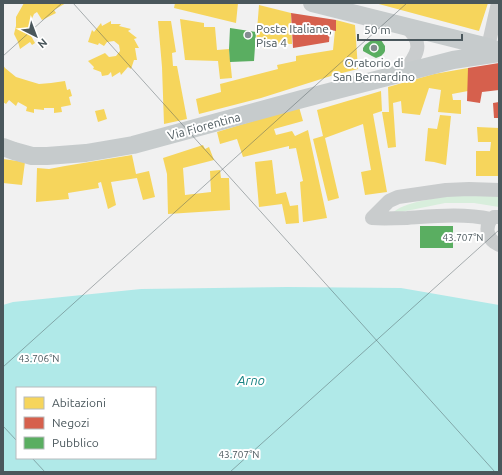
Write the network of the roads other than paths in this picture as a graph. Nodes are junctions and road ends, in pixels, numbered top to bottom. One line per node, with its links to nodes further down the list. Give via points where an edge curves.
1 (312, 3): 3 (main road)
2 (498, 3): 4 (street)
3 (404, 26): 4 (main road); 5 (street, via 414,34 417,48 414,59)
4 (495, 50): 5 (main road, Via Fiorentina)
5 (403, 73): 6 (main road, Via Fiorentina, via 133,145 47,156 32,156)
6 (3, 147)
7 (499, 190): 8 (street, via 446,190 398,197 389,201 372,218 386,220 471,215)
8 (495, 218): 9 (street, via 488,226 489,236)
9 (499, 245)

